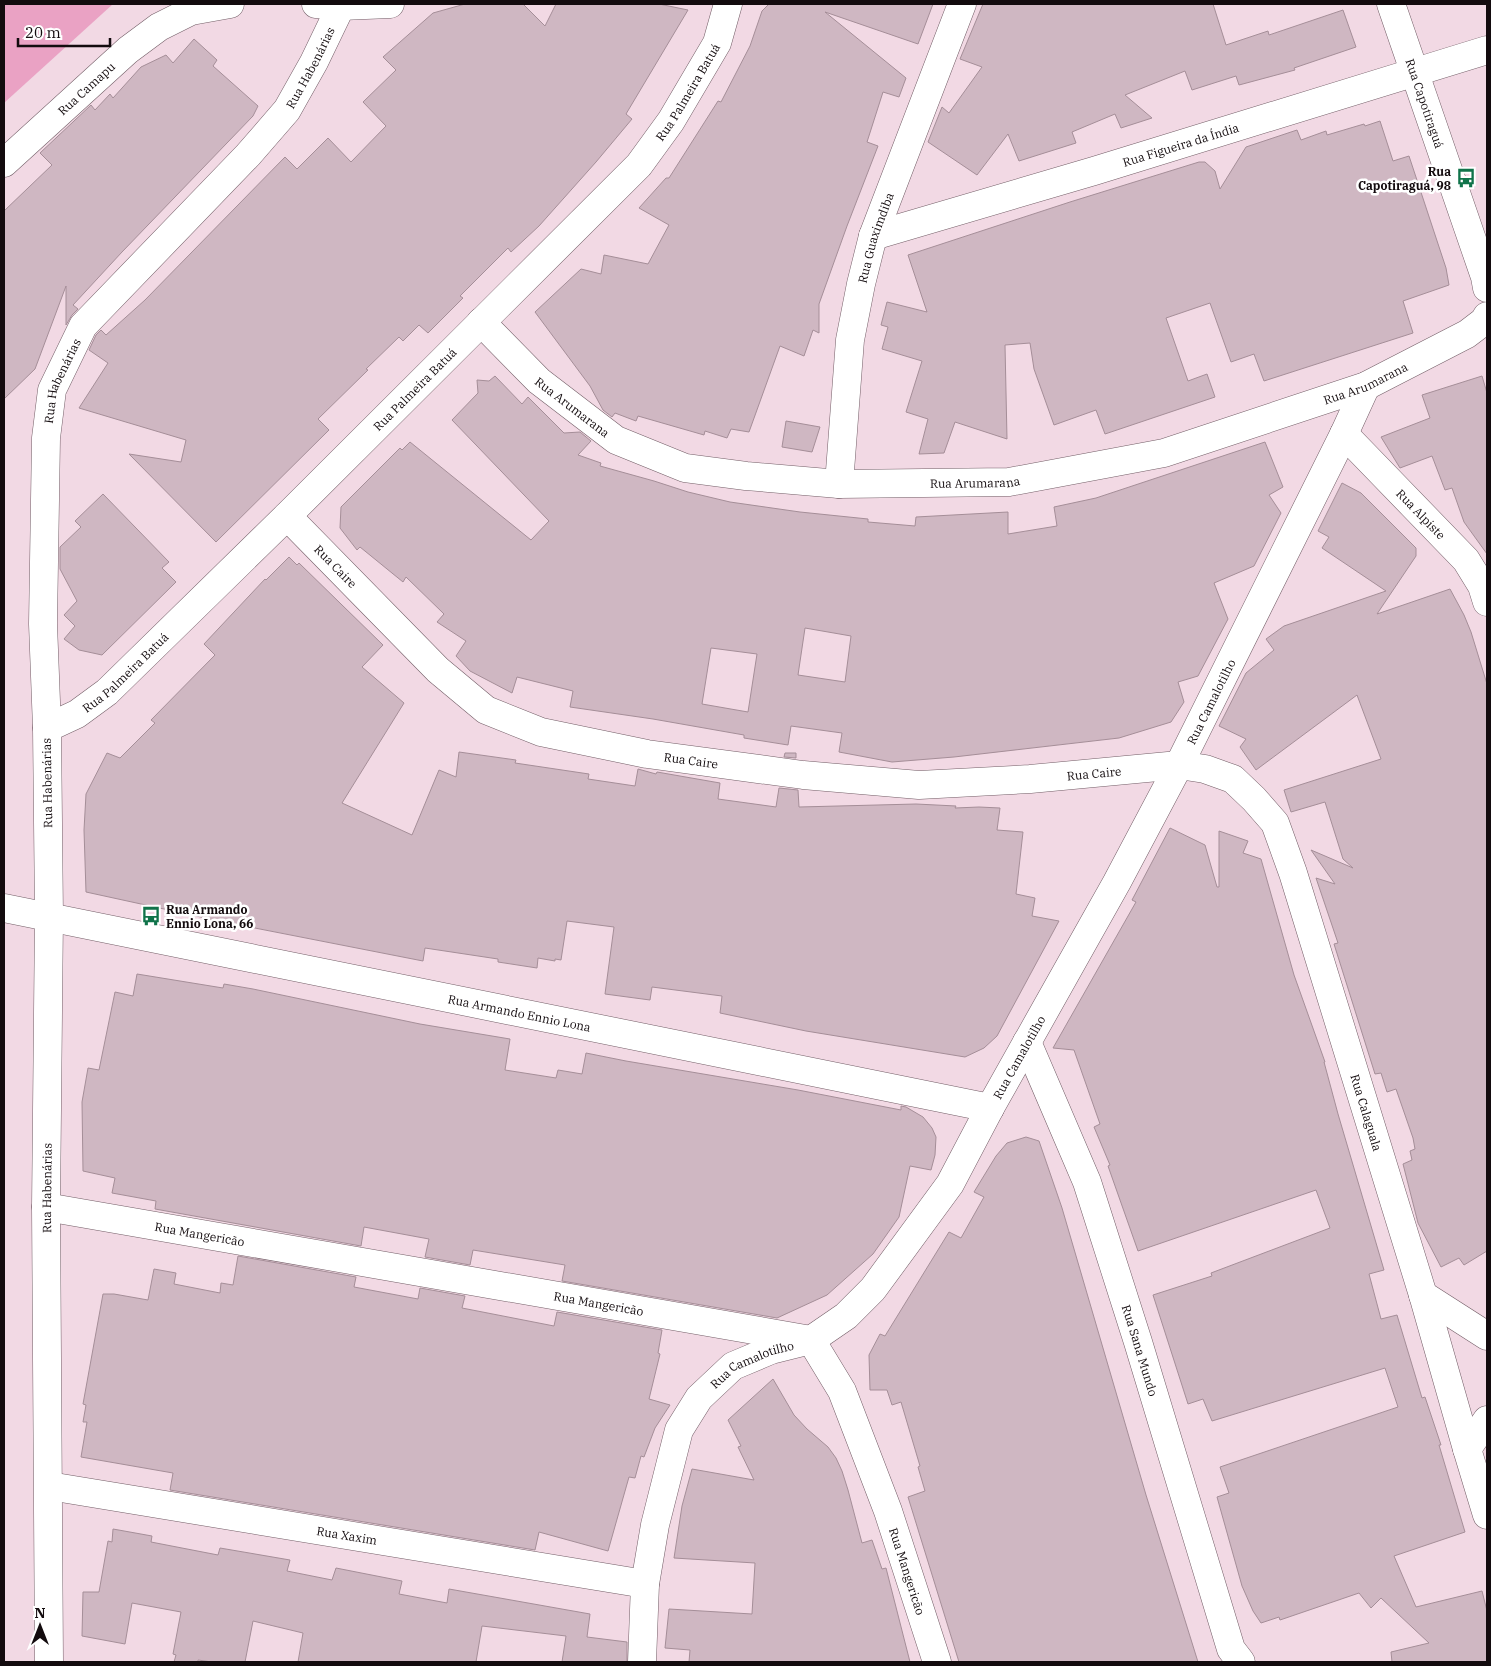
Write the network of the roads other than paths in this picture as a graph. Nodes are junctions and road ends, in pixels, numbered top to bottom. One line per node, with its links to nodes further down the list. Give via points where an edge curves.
1 (230, 4): 9 (street, Rua Camapu, via 191,11 160,26 128,50)
2 (390, 4): 6 (street)
3 (728, 4): 13 (street, Rua Palmeira Batuá, via 717,43 671,121 639,164)
4 (962, 4): 10 (street, Rua Guaximdiba)
5 (1391, 4): 8 (street, Rua Capotiraguá)
6 (328, 5): 19 (street, Rua Habenárias, via 314,62 287,110 84,326 52,390 46,438 43,615)
7 (1487, 50): 8 (street, Rua Figueira da Índia)
8 (1414, 72): 10 (street, Rua Figueira da Índia); 11 (street, Rua Capotiraguá)
9 (4, 163)
10 (874, 236): 16 (street, Rua Guaximdiba, via 850,340)
11 (1487, 288)
12 (1487, 316): 14 (street, Rua Arumarana, via 1467,334)
13 (481, 322): 16 (street, Rua Arumarana, via 539,382 616,440 685,468); 17 (street, Rua Palmeira Batuá)
14 (1366, 386): 15 (street, Rua Camalotilho); 16 (street, Rua Arumarana, via 1164,453 1009,482)
15 (1344, 434): 18 (street, Rua Alpiste, via 1466,560 1482,586); 20 (street, Rua Camalotilho)
16 (839, 484)
17 (287, 516): 19 (street, Rua Palmeira Batuá, via 107,692 77,714); 20 (street, Rua Caire, via 438,670 486,710 541,732 647,754 803,775 919,785 1030,779)
18 (1487, 602)
19 (47, 728): 22 (street, Rua Habenárias)
20 (1179, 765): 23 (street, Rua Camalotilho); 26 (street, Rua Calaguala, via 1233,779 1275,823)
21 (4, 908): 22 (street, Rua Armando Ennio Lona)
22 (49, 916): 24 (street, Rua Armando Ennio Lona); 25 (street, Rua Habenárias)
23 (1028, 1042): 24 (street, Rua Camalotilho); 34 (street, Rua Sana Mundo, via 1087,1182)
24 (990, 1108): 28 (street, Rua Camalotilho, via 950,1184 887,1272 846,1316)
25 (46, 1207): 28 (street, Rua Mangericão); 31 (street, Rua Habenárias)
26 (1423, 1295): 27 (street); 30 (street, Rua Calaguala)
27 (1487, 1336)
28 (811, 1340): 33 (street, Rua Camalotilho, via 771,1350 733,1366 699,1398 679,1430 655,1525); 37 (street, Rua Mangericão, via 842,1391 888,1511)
29 (1487, 1420): 30 (street)
30 (1467, 1449): 32 (street, Rua Calaguala)
31 (49, 1486): 33 (street, Rua Xaxim); 35 (street, Rua Habenárias)
32 (1487, 1515)
33 (645, 1584): 36 (street, Rua Camalotilho)
34 (1236, 1658)
35 (50, 1662)
36 (642, 1662)
37 (937, 1662)

